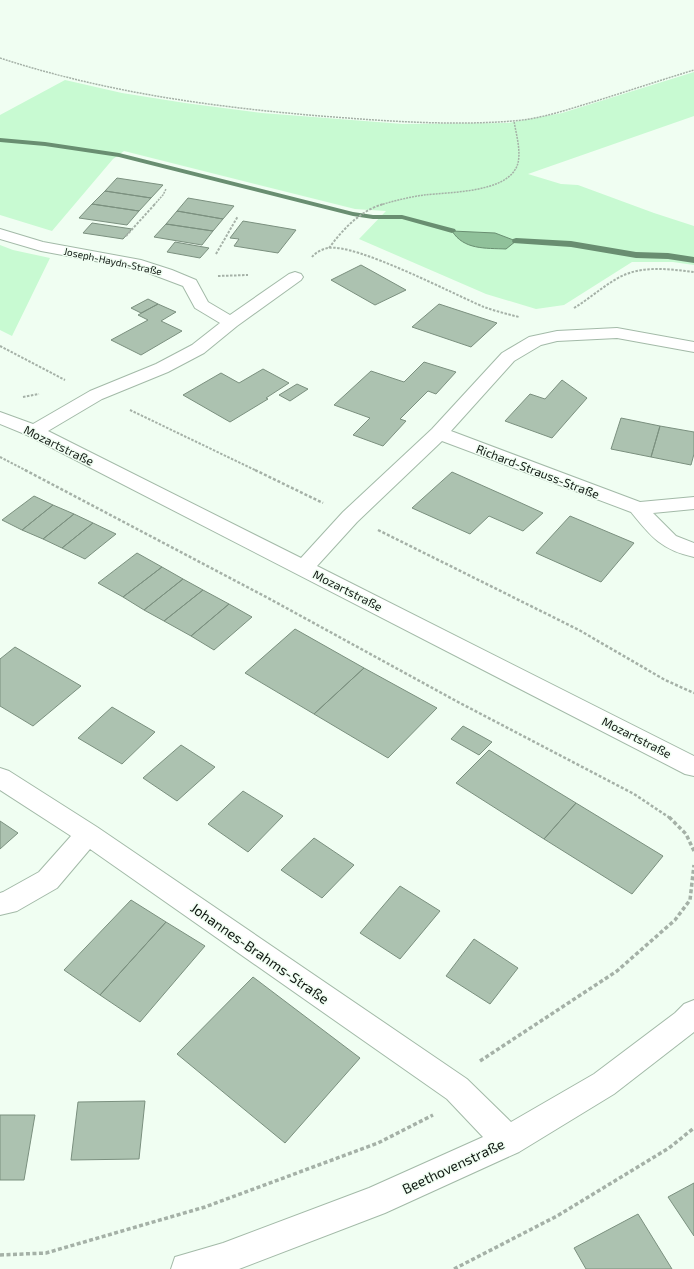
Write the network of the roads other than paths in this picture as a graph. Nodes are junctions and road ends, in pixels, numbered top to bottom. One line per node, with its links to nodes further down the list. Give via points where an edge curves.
1 (0, 234): 3 (street, Joseph-Haydn-Straße, via 41,246 153,269 190,283 201,305)
2 (295, 277): 3 (street)
3 (232, 322): 6 (street, via 198,349 162,368 96,395)
4 (690, 344): 7 (street, via 617,333 557,336 535,342 508,357)
5 (0, 418): 6 (street, Mozartstraße)
6 (34, 431): 11 (street, Mozartstraße)
7 (439, 433): 9 (street, Richard-Strauss-Straße); 11 (street, via 350,517)
8 (694, 503): 9 (street, Richard-Strauss-Straße)
9 (638, 508): 10 (street, Richard-Strauss-Straße, via 665,539 675,545)
10 (694, 550)
11 (304, 568): 12 (street, Mozartstraße)
12 (694, 767)
13 (0, 778): 14 (street, Johannes-Brahms-Straße)
14 (88, 834): 15 (street, via 48,880 8,903); 17 (street, Johannes-Brahms-Straße, via 457,1088)
15 (0, 904)
16 (694, 1013): 17 (street, Beethovenstraße, via 604,1084)
17 (508, 1141): 18 (street, Beethovenstraße, via 374,1202)
18 (224, 1264): 19 (street, Beethovenstraße)
19 (187, 1269)

